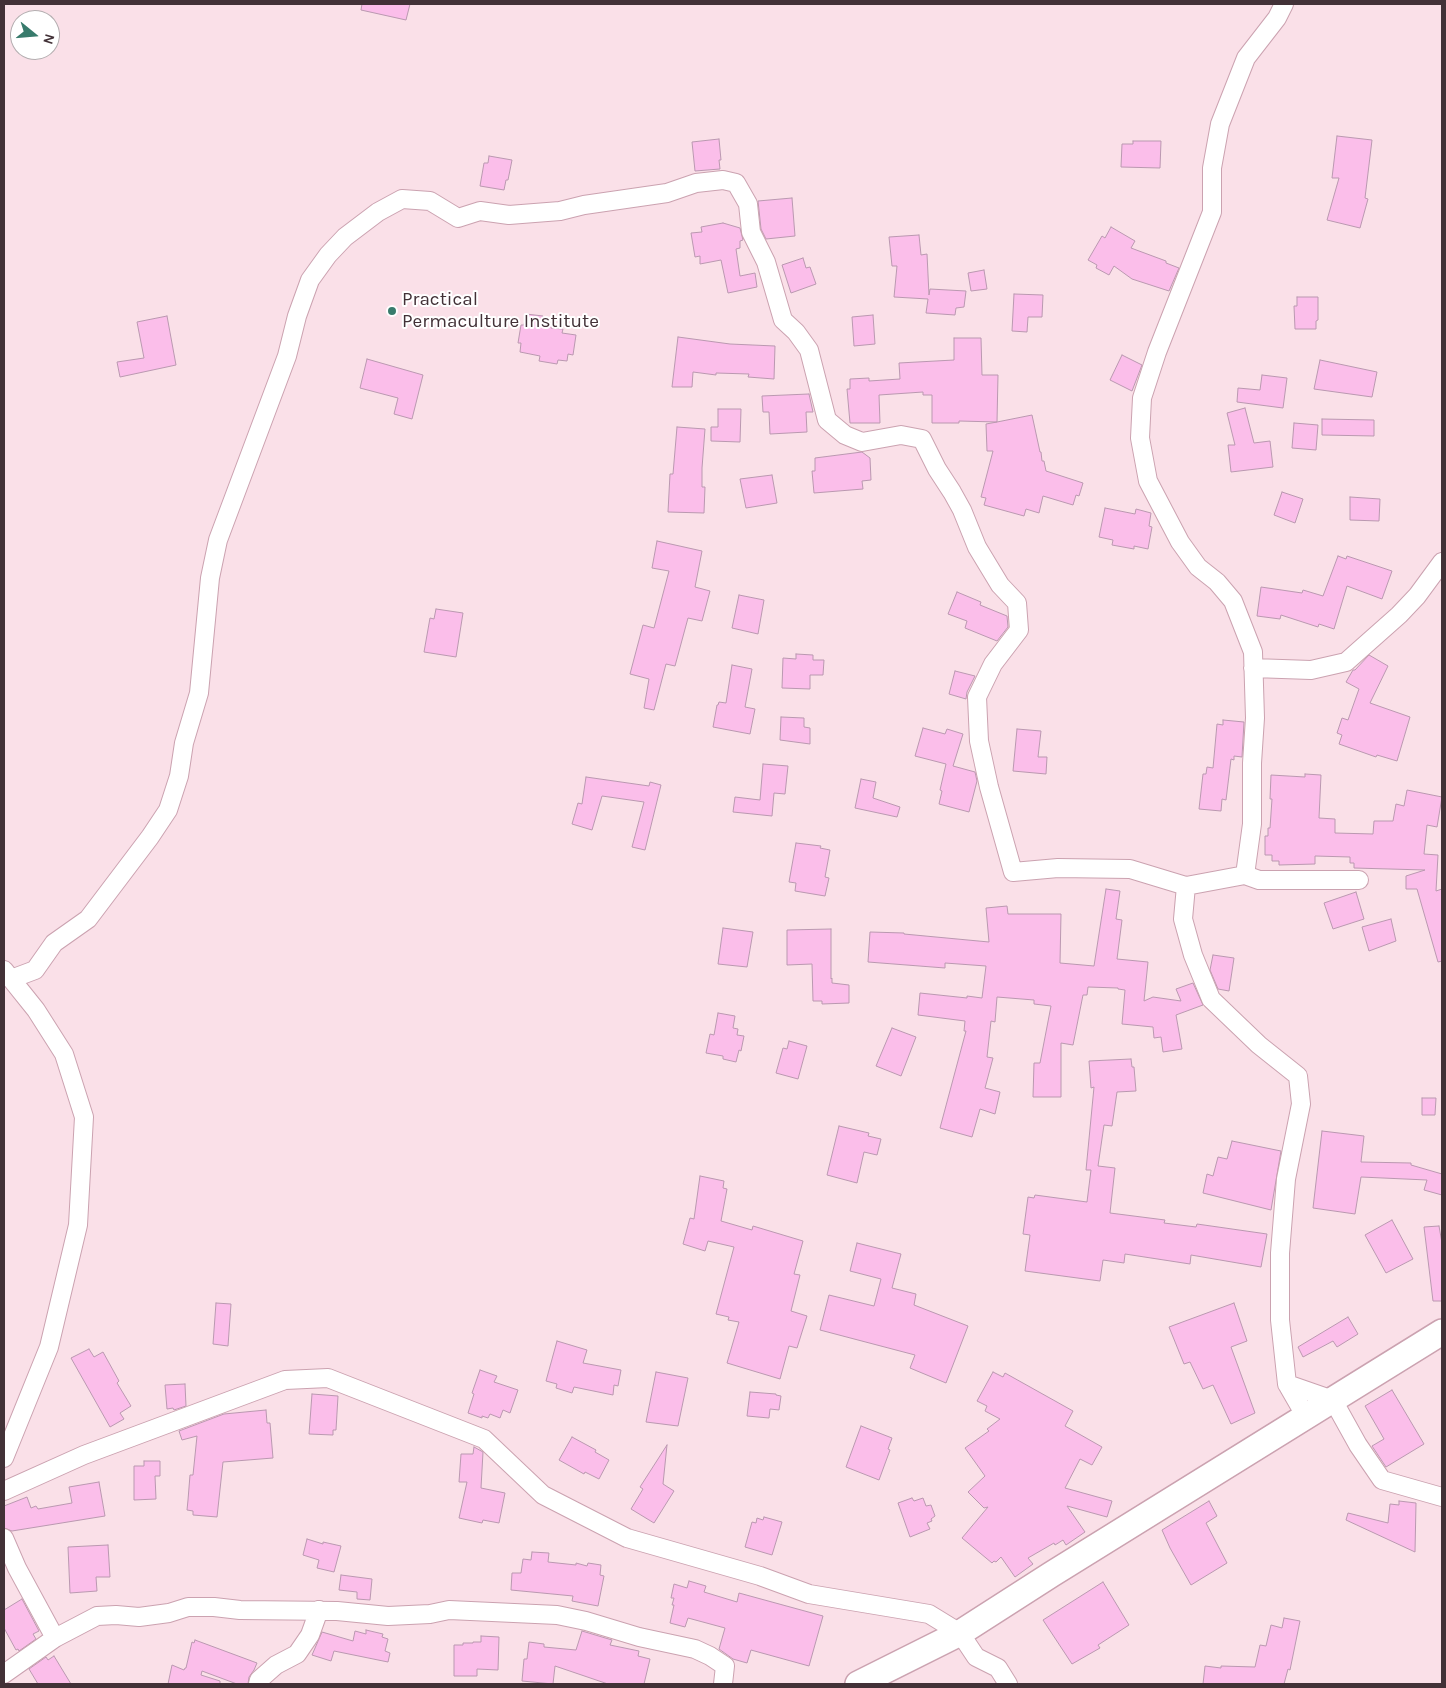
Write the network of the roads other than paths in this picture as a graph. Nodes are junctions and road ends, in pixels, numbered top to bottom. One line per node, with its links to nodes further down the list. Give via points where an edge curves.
1 (1284, 4): 3 (street, via 1246,58 1220,124 1212,168 1212,212 1142,398 1140,438 1148,481 1180,542 1198,567 1233,601 1252,652)
2 (1442, 562): 3 (street, via 1400,615 1346,662 1311,670)
3 (1253, 668): 4 (street, via 1252,824)
4 (1245, 875): 5 (street, via 1259,880); 6 (street)
5 (1359, 880)
6 (1186, 886): 7 (street, via 1130,869 1058,868 1013,872 979,741 977,697 993,664 1019,630 1016,603 1000,585 977,547 962,510 936,469 922,439 901,435 862,442 845,435 827,420 809,350 784,320 766,262 751,232 748,204 736,183 723,180 696,183 667,193 560,211 508,215 480,211 458,218 430,201 402,199 345,237 310,280 287,356 218,540 210,578 199,693 168,810 88,919 54,943 35,970); 9 (street, via 1183,919 1193,956 1211,999 1258,1045 1298,1076 1301,1104 1286,1179 1280,1252 1280,1320)
7 (7, 974): 12 (street, via 36,1010 64,1054 84,1117 78,1225 49,1347)
8 (1442, 1332): 10 (main road)
9 (1287, 1384): 10 (street); 11 (street)
10 (1333, 1400): 11 (main road); 14 (street, via 1382,1480)
11 (1306, 1417): 17 (main road)
12 (4, 1458)
13 (4, 1491): 17 (street, via 84,1455 285,1380 328,1378 484,1439 543,1495 627,1538 760,1576 809,1594 929,1614)
14 (1442, 1497)
15 (4, 1538): 18 (street)
16 (319, 1610): 18 (street, via 188,1607 139,1617 97,1616); 20 (street, via 310,1635 297,1654 276,1665); 21 (street, via 388,1616 449,1610 557,1615 695,1649 725,1666)
17 (960, 1633): 22 (main road); 23 (street, via 976,1657 998,1668)
18 (55, 1638): 19 (street)
19 (4, 1674)
20 (258, 1684)
21 (724, 1684)
22 (858, 1684)
23 (1008, 1684)

